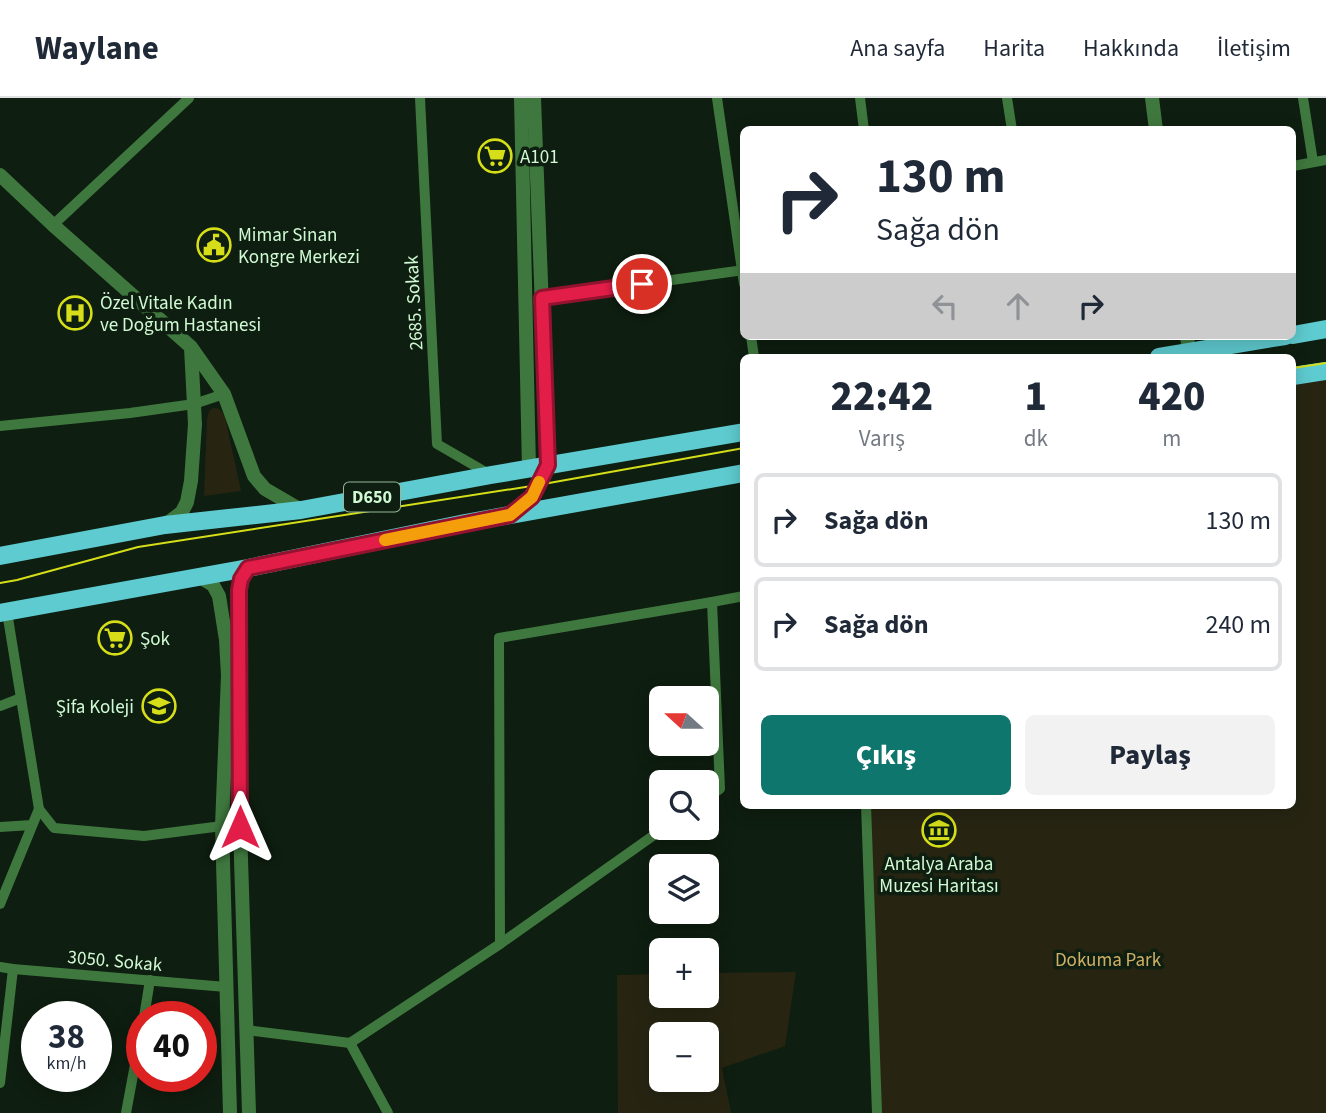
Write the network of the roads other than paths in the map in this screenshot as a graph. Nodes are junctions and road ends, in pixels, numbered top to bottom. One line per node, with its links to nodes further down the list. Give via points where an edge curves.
1 (189, 98): 17 (street)
2 (420, 98): 36 (street, 2685. Sokak, via 437,444)
3 (521, 98): 34 (street)
4 (534, 98): 20 (street)
5 (717, 98): 18 (street)
6 (860, 98): 10 (street)
7 (1007, 98): 11 (street)
8 (1152, 98): 12 (street)
9 (1303, 98): 14 (street)
10 (864, 126)
11 (1011, 126)
12 (1156, 126)
13 (1326, 160): 14 (street)
14 (1312, 162): 15 (street)
15 (1296, 165)
16 (0, 175): 17 (street)
17 (53, 225): 24 (street)
18 (740, 250)
19 (740, 270): 20 (street)
20 (542, 298): 33 (street)
21 (1326, 329): 22 (highway)
22 (1296, 334)
23 (1253, 340): 25 (highway)
24 (191, 347): 29 (street); 30 (street)
25 (1189, 348): 26 (highway)
26 (1169, 354)
27 (1326, 371): 28 (highway)
28 (1296, 376)
29 (224, 394): 30 (street); 37 (street, via 254,476 265,489)
30 (194, 404): 31 (street); 39 (street, via 187,502)
31 (1, 424)
32 (740, 433): 33 (highway, D650)
33 (548, 465): 34 (highway, D650); 38 (street, via 532,497)
34 (528, 469): 36 (highway, D650)
35 (740, 474): 38 (highway, D650)
36 (491, 475): 37 (highway, D650)
37 (301, 510): 39 (highway, D650)
38 (510, 515): 41 (highway, D650)
39 (165, 525): 40 (highway, D650)
40 (0, 556)
41 (248, 568): 42 (highway, D650); 46 (street, via 241,579)
42 (200, 577): 45 (highway, D650); 46 (street, via 213,585 219,596)
43 (740, 597): 44 (street)
44 (712, 602): 49 (street); 57 (street, via 499,638)
45 (4, 613): 47 (street)
46 (232, 639): 53 (street); 62 (street, via 240,675)
47 (21, 698): 48 (street); 50 (street)
48 (0, 706)
49 (719, 790)
50 (39, 809): 52 (street); 53 (street, via 54,828 144,836)
51 (866, 809): 72 (street)
52 (32, 825): 54 (street); 56 (street)
53 (222, 826): 61 (street)
54 (0, 827)
55 (649, 839): 57 (street)
56 (0, 904)
57 (500, 944): 65 (street)
58 (0, 967): 59 (street, 3050. Sokak)
59 (13, 969): 60 (street, 3050. Sokak); 66 (street)
60 (150, 980): 61 (street, 3050. Sokak); 63 (street)
61 (226, 987): 62 (street); 69 (street)
62 (244, 987): 64 (street)
63 (147, 1001)
64 (246, 1030): 65 (street); 70 (street)
65 (350, 1043): 71 (street)
66 (0, 1083)
67 (130, 1092): 68 (street)
68 (126, 1113)
69 (230, 1113)
70 (249, 1113)
71 (388, 1113)
72 (877, 1113)

